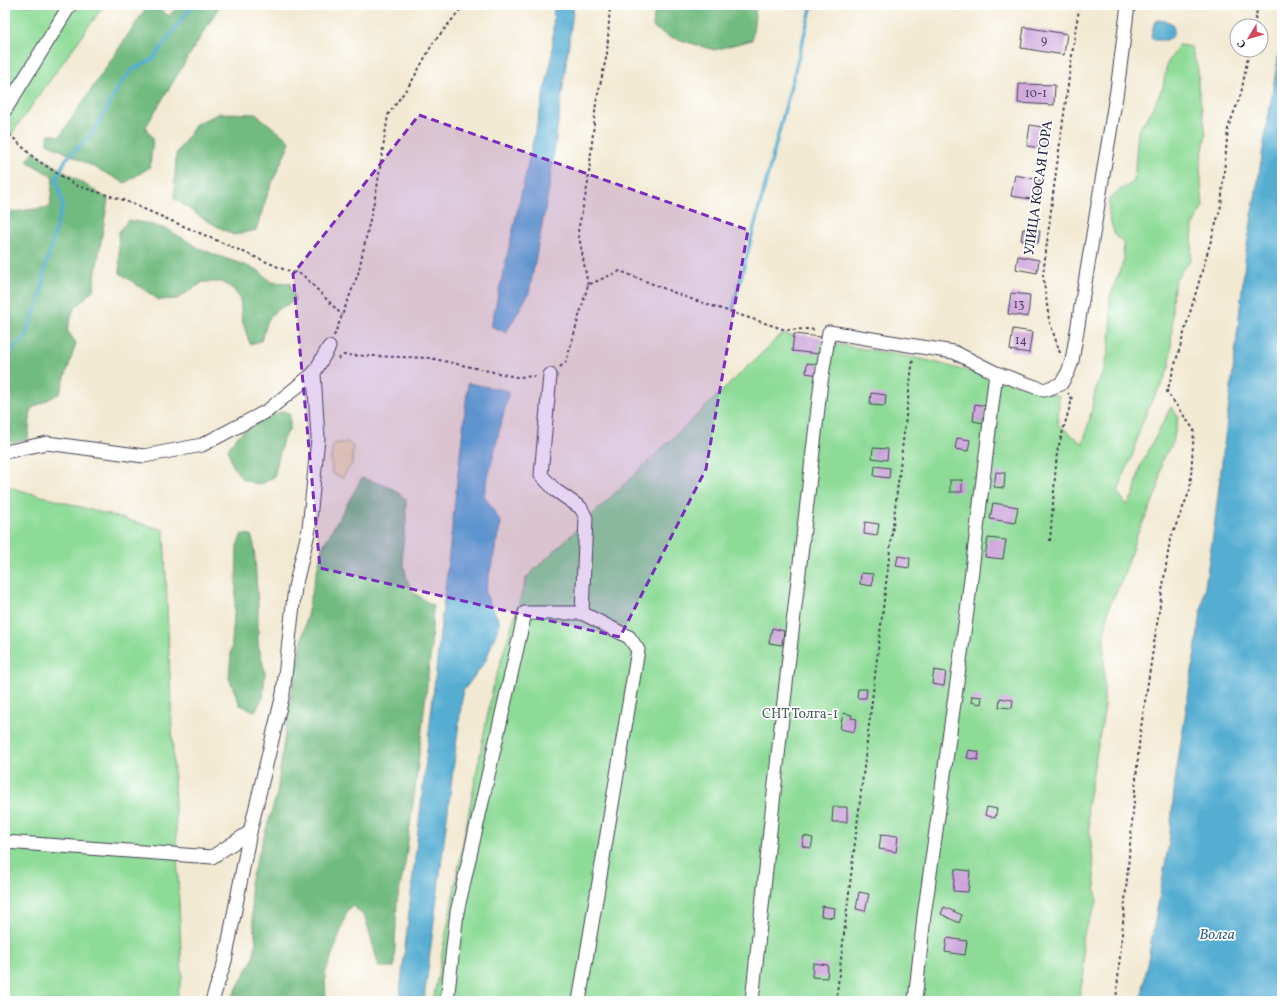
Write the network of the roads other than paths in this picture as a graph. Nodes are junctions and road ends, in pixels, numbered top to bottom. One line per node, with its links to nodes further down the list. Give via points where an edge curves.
1 (70, 5): 3 (street)
2 (1128, 5): 6 (street, via 1118,90 1072,361 1061,384 1044,390)
3 (5, 110)
4 (329, 347): 5 (street)
5 (314, 373): 8 (street, via 267,411 202,445 144,456 47,443); 10 (street, via 318,438 309,529 295,587 283,694)
6 (996, 373): 15 (street, via 954,352 829,332 821,382); 16 (street)
7 (550, 375): 9 (street, via 542,475 554,490 581,508 586,518)
8 (5, 452)
9 (582, 613): 13 (street, via 525,613 457,912); 14 (street, via 629,637 638,650)
10 (250, 832): 11 (street, via 212,857); 12 (street, via 225,961)
11 (5, 842)
12 (212, 1001)
13 (447, 1001)
14 (579, 1001)
15 (752, 1001)
16 (915, 1001)

